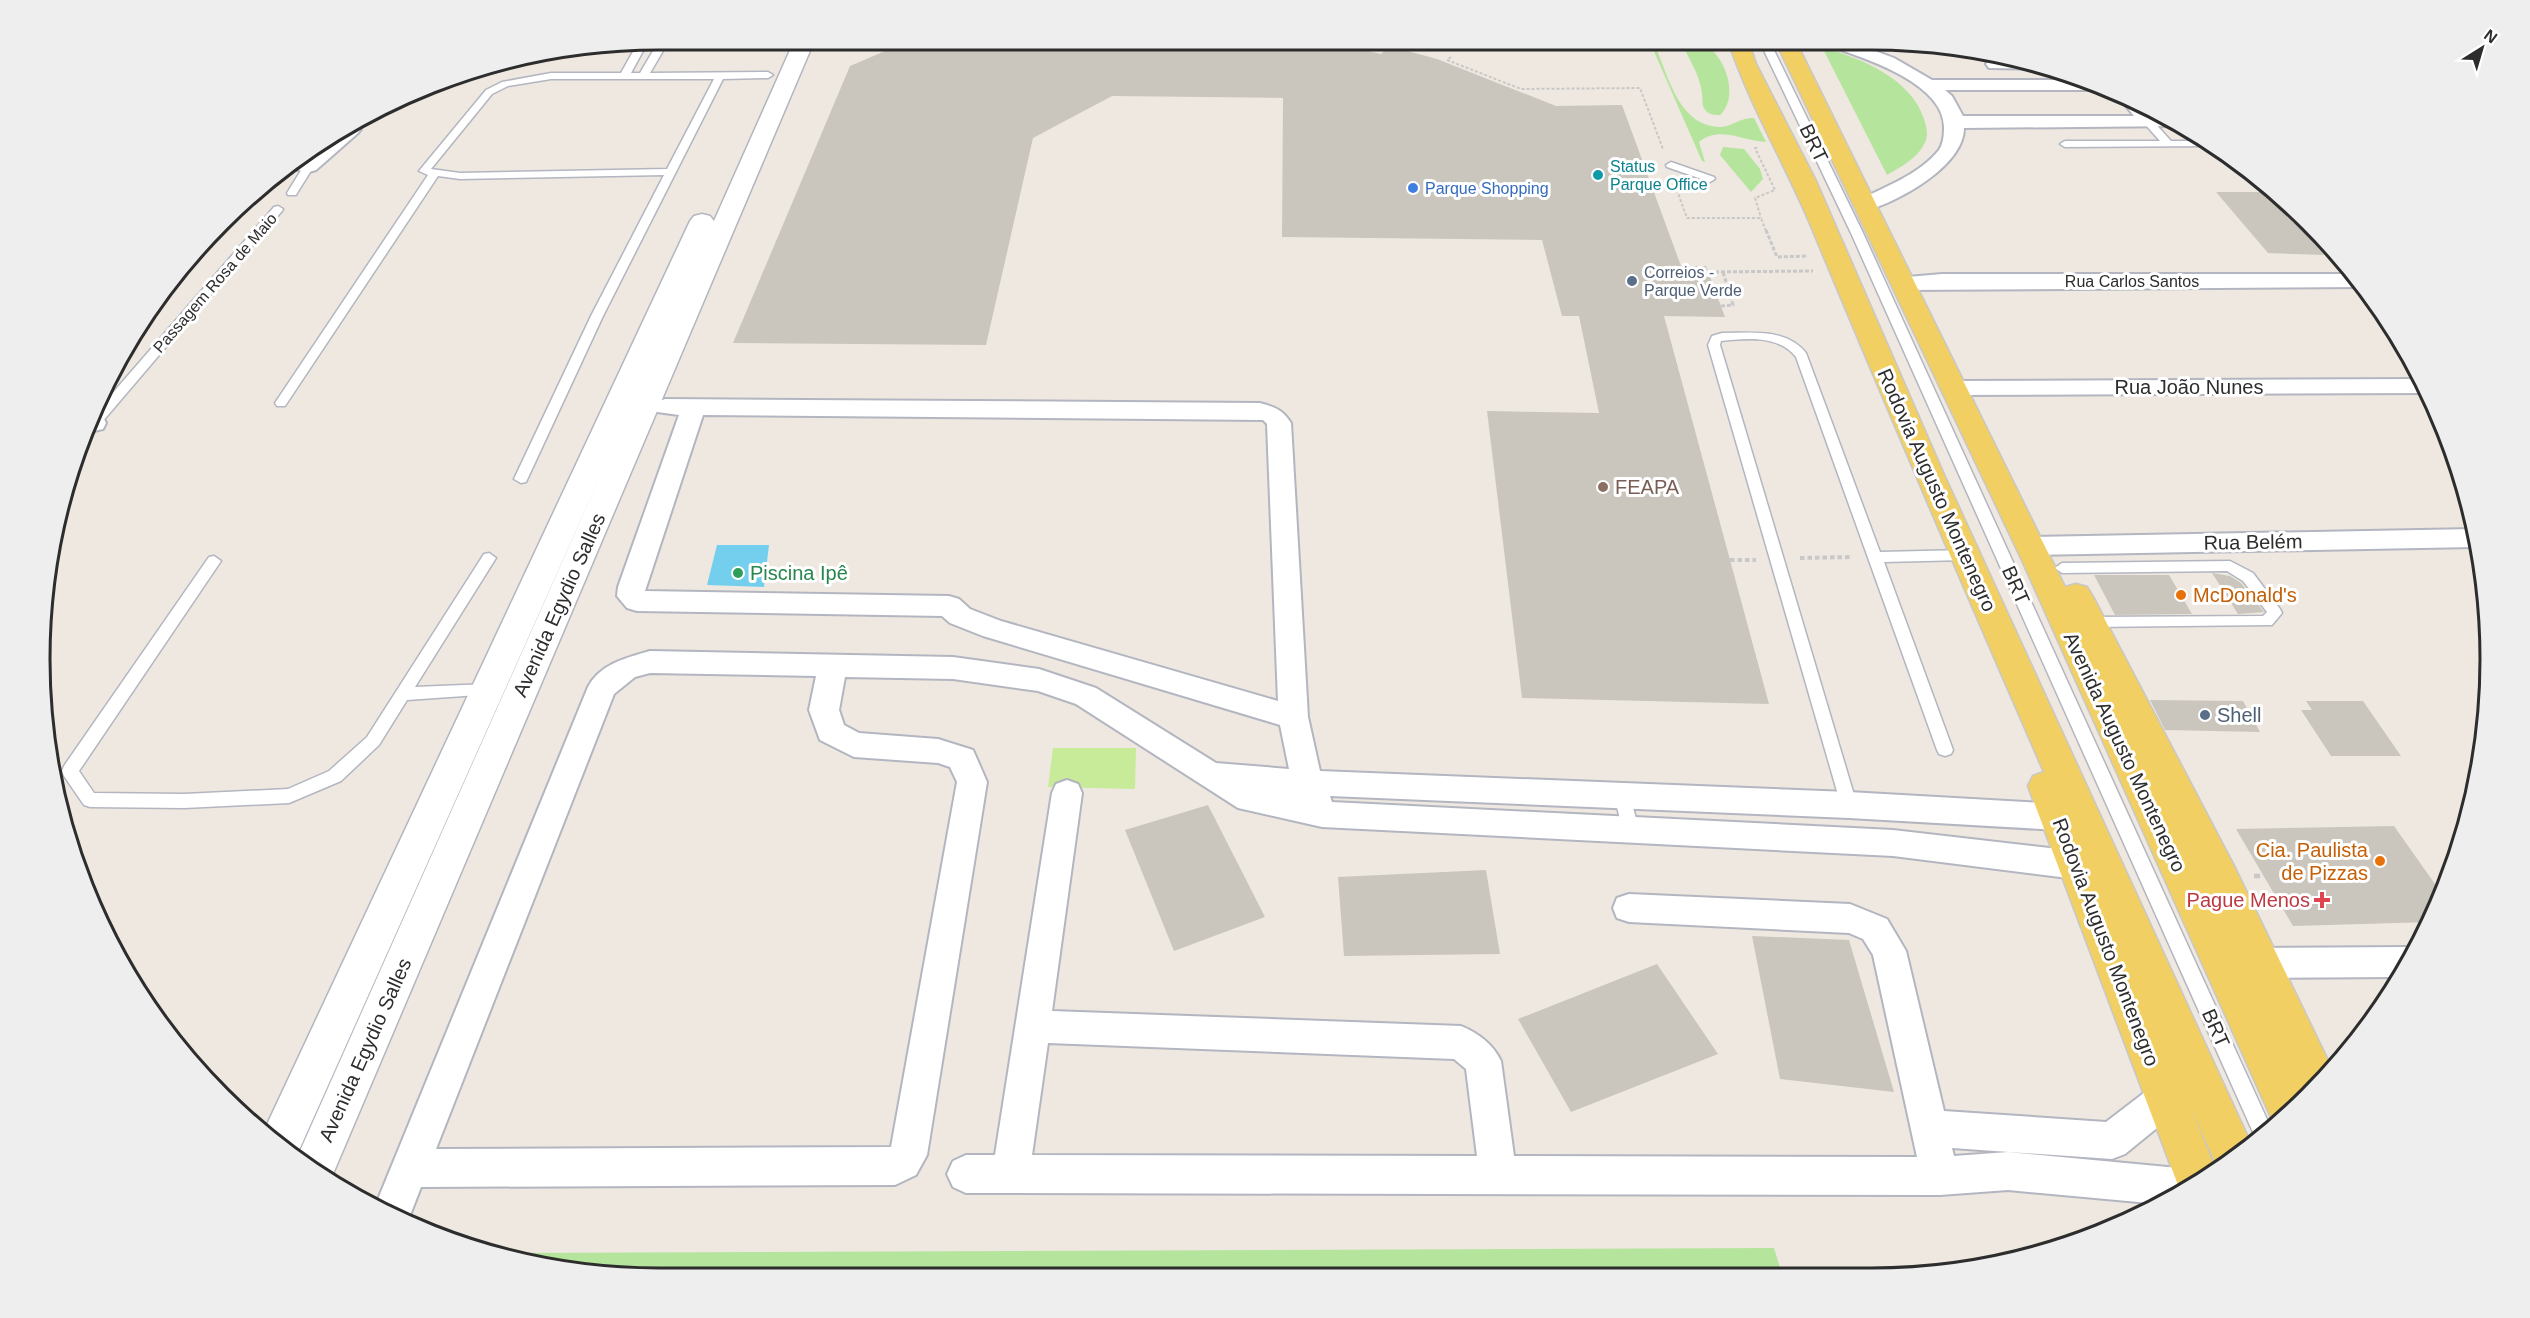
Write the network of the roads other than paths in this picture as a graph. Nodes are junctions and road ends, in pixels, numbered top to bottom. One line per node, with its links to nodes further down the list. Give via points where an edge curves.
1 (659, 50): 12 (lane)
2 (780, 50): 13 (street, Avenida Egydio Salles)
3 (800, 50): 80 (street, Avenida Egydio Salles)
4 (1746, 50): 46 (main road, Rodovia Augusto Montenegro, via 1826,263)
5 (1748, 50): 68 (lane, BRT, via 1857,233)
6 (1790, 50): 34 (main road)
7 (1858, 50): 15 (street, via 1903,69)
8 (638, 51): 11 (lane)
9 (1995, 64): 10 (street)
10 (2003, 64)
11 (625, 75): 12 (lane); 31 (lane, via 551,76 521,80 489,92 424,171)
12 (644, 75): 14 (lane)
13 (768, 75): 14 (lane); 54 (street, Avenida Egydio Salles)
14 (720, 76): 30 (lane)
15 (1928, 85): 16 (street); 19 (street, via 1951,107)
16 (1986, 85): 17 (street); 22 (street)
17 (2075, 85)
18 (2139, 111): 20 (street)
19 (1957, 122): 22 (street); 34 (street, via 1950,149 1932,167)
20 (2148, 122): 21 (street); 22 (street); 25 (lane)
21 (2159, 122)
22 (2013, 123)
23 (336, 142): 29 (street)
24 (2065, 144): 25 (lane)
25 (2168, 144): 26 (lane)
26 (2197, 144)
27 (302, 165): 29 (street)
28 (1671, 165): 32 (lane)
29 (309, 166): 33 (lane)
30 (671, 172): 31 (lane); 44 (lane, via 597,316)
31 (434, 174): 40 (lane)
32 (1710, 179)
33 (292, 193)
34 (1864, 205): 37 (main road)
35 (278, 209): 43 (lane, Passagem Rosa de Maio)
36 (2349, 281): 37 (street, Rua Carlos Santos)
37 (1904, 283): 39 (main road)
38 (2416, 386): 39 (street, Rua João Nunes)
39 (1953, 388): 48 (main road)
40 (280, 403)
41 (665, 407): 42 (street)
42 (694, 407): 56 (street, via 632,587 631,596 637,601 950,606 960,616 993,629); 56 (street, via 1260,411 1272,415 1279,423)
43 (103, 409)
44 (521, 479)
45 (2469, 538): 48 (street, Rua Belém)
46 (1965, 555): 47 (lane); 51 (main road, Rodovia Augusto Montenegro)
47 (1875, 557): 57 (lane); 62 (lane, via 1797,347 1775,338 1716,339 1714,345)
48 (2042, 557): 52 (main road); 52 (lane, via 2230,566 2248,577 2275,613 2267,621); 68 (main road, Avenida Augusto Montenegro)
49 (489, 558): 55 (lane)
50 (214, 561): 55 (lane, via 70,771 90,800 289,796 335,776 373,741)
51 (1994, 618): 64 (main road, Rodovia Augusto Montenegro, via 1990,647); 79 (main road)
52 (2090, 622): 70 (main road, via 2221,877)
53 (832, 667): 58 (street, via 953,668 1039,680 1086,696); 81 (street, via 650,662 626,669 602,687); 81 (street, via 824,710 831,732 854,745 938,751 962,759 972,782 908,1155 903,1162 895,1166)
54 (488, 690): 55 (lane); 77 (street, Avenida Egydio Salles)
55 (402, 694)
56 (1293, 717): 59 (street)
57 (1945, 750)
58 (1213, 775): 59 (street); 63 (street, via 1249,799)
59 (1308, 783): 61 (street); 63 (street)
60 (1067, 793): 71 (street)
61 (1622, 796): 62 (street); 65 (lane)
62 (1849, 806): 64 (street)
63 (1322, 814): 65 (street)
64 (2058, 818): 66 (main road, Rodovia Augusto Montenegro)
65 (1631, 830): 66 (street, via 1893,843)
66 (2076, 865): 73 (main road, Rodovia Augusto Montenegro)
67 (1629, 908): 76 (street, via 1850,919 1875,929 1889,951)
68 (2181, 913): 74 (main road, Avenida Augusto Montenegro); 75 (lane, BRT)
69 (2400, 962): 70 (street)
70 (2260, 963): 72 (main road)
71 (1032, 1026): 83 (street); 84 (street, via 1461,1043 1484,1061)
72 (2314, 1077)
73 (2166, 1098): 78 (street); 85 (main road, Rodovia Augusto Montenegro)
74 (2286, 1105)
75 (2261, 1127)
76 (1929, 1128): 78 (street); 86 (street)
77 (282, 1138)
78 (2112, 1141): 87 (street)
79 (2232, 1150)
80 (316, 1163)
81 (412, 1168): 89 (street)
82 (966, 1174): 83 (street)
83 (1011, 1174): 84 (street)
84 (1498, 1175): 86 (street)
85 (2196, 1175)
86 (1940, 1176): 87 (street, via 2008,1171)
87 (2128, 1183): 88 (street)
88 (2176, 1187)
89 (394, 1208)

